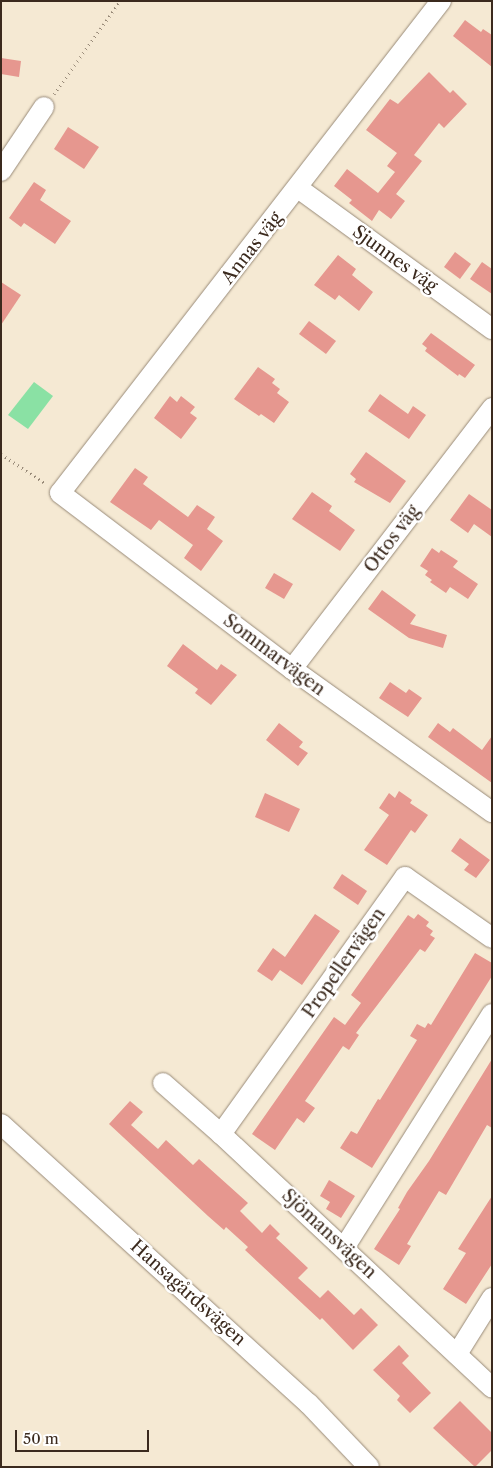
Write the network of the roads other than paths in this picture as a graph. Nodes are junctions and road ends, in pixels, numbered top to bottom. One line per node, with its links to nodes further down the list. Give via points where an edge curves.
1 (441, 1): 4 (street, Annas väg)
2 (44, 107): 3 (street)
3 (1, 171)
4 (298, 188): 5 (street, Sjunnes väg); 7 (street, Annas väg)
5 (492, 329)
6 (492, 408): 8 (street, Ottos väg)
7 (60, 493): 8 (street, Sommarvägen)
8 (292, 670): 9 (street, Sommarvägen)
9 (492, 812)
10 (492, 938): 14 (street, Propellervägen, via 405,877)
11 (492, 1014): 15 (street)
12 (163, 1083): 14 (street, Sjömansvägen)
13 (1, 1124): 19 (street, Hansagårdsvägen, via 309,1404)
14 (222, 1134): 15 (street, Sjömansvägen)
15 (344, 1248): 17 (street, Sjömansvägen)
16 (492, 1298): 17 (street)
17 (457, 1354): 18 (street, Sjömansvägen)
18 (492, 1388)
19 (369, 1467)

